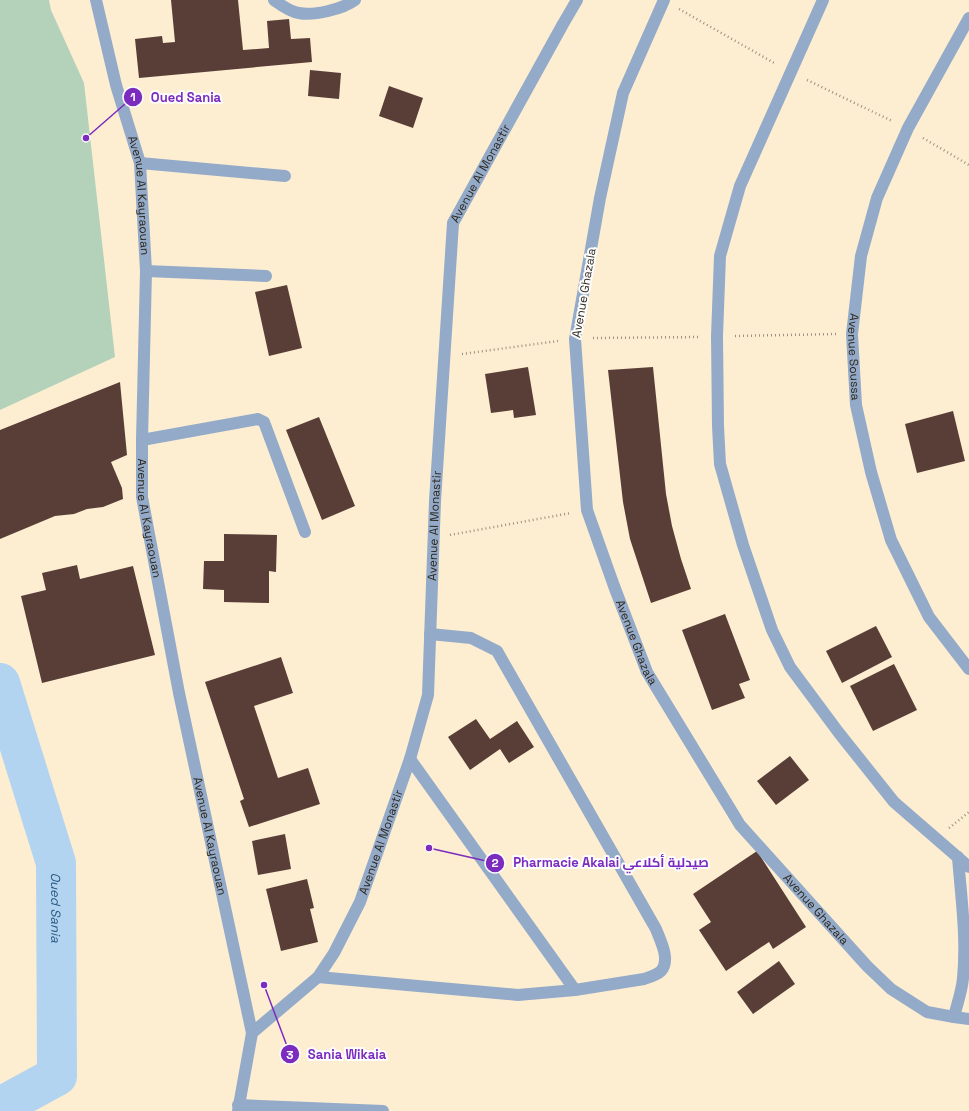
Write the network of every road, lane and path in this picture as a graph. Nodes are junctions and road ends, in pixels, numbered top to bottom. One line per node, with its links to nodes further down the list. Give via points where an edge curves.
1 (96, 0): 10 (street, Avenue Al Kayraouan, via 116,85)
2 (274, 0): 3 (street, via 298,13 317,14)
3 (355, 0)
4 (577, 0): 18 (street, Avenue Al Monastir, via 453,223)
5 (664, 0): 8 (path); 17 (street, Avenue Ghazala, via 623,93 600,198)
6 (823, 0): 8 (street)
7 (969, 18): 9 (street, Avenue Soussa)
8 (790, 72): 9 (path); 16 (street, via 740,186 720,256)
9 (908, 128): 11 (path); 15 (street, Avenue Soussa, via 877,198 862,256)
10 (140, 163): 12 (street); 13 (street, Avenue Al Kayraouan)
11 (969, 165)
12 (285, 176)
13 (146, 271): 14 (street); 19 (street, Avenue Al Kayraouan)
14 (266, 276)
15 (852, 334): 16 (path); 24 (street, Avenue Soussa, via 856,404 890,540 929,617)
16 (717, 336): 17 (path); 27 (street, via 720,464 743,545 772,630 790,667 894,802)
17 (575, 339): 18 (path); 20 (street, Avenue Ghazala)
18 (445, 356): 22 (street, Avenue Al Monastir)
19 (142, 440): 21 (street, via 258,419 264,422); 34 (street, Avenue Al Kayraouan, via 142,497 179,693)
20 (587, 510): 22 (path); 32 (street, Avenue Ghazala, via 647,672 740,824 891,990 927,1012)
21 (305, 532)
22 (434, 538): 23 (street, Avenue Al Monastir)
23 (430, 634): 25 (street, Avenue Al Monastir, via 428,695); 31 (street, via 471,638 497,651 656,929 666,960 662,971 644,979)
24 (969, 669)
25 (410, 759): 30 (street, Avenue Al Monastir, via 360,902); 31 (street)
26 (969, 812): 27 (path)
27 (938, 838): 28 (street)
28 (958, 857): 29 (street); 32 (street, via 964,959 963,979)
29 (969, 867)
30 (318, 978): 31 (street, via 518,995); 34 (street, Avenue Al Monastir)
31 (575, 990)
32 (954, 1017): 33 (street, Avenue Ghazala)
33 (969, 1019)
34 (252, 1032): 35 (street)
35 (238, 1108): 36 (street)
36 (354, 1111): 37 (street)
37 (383, 1111)

